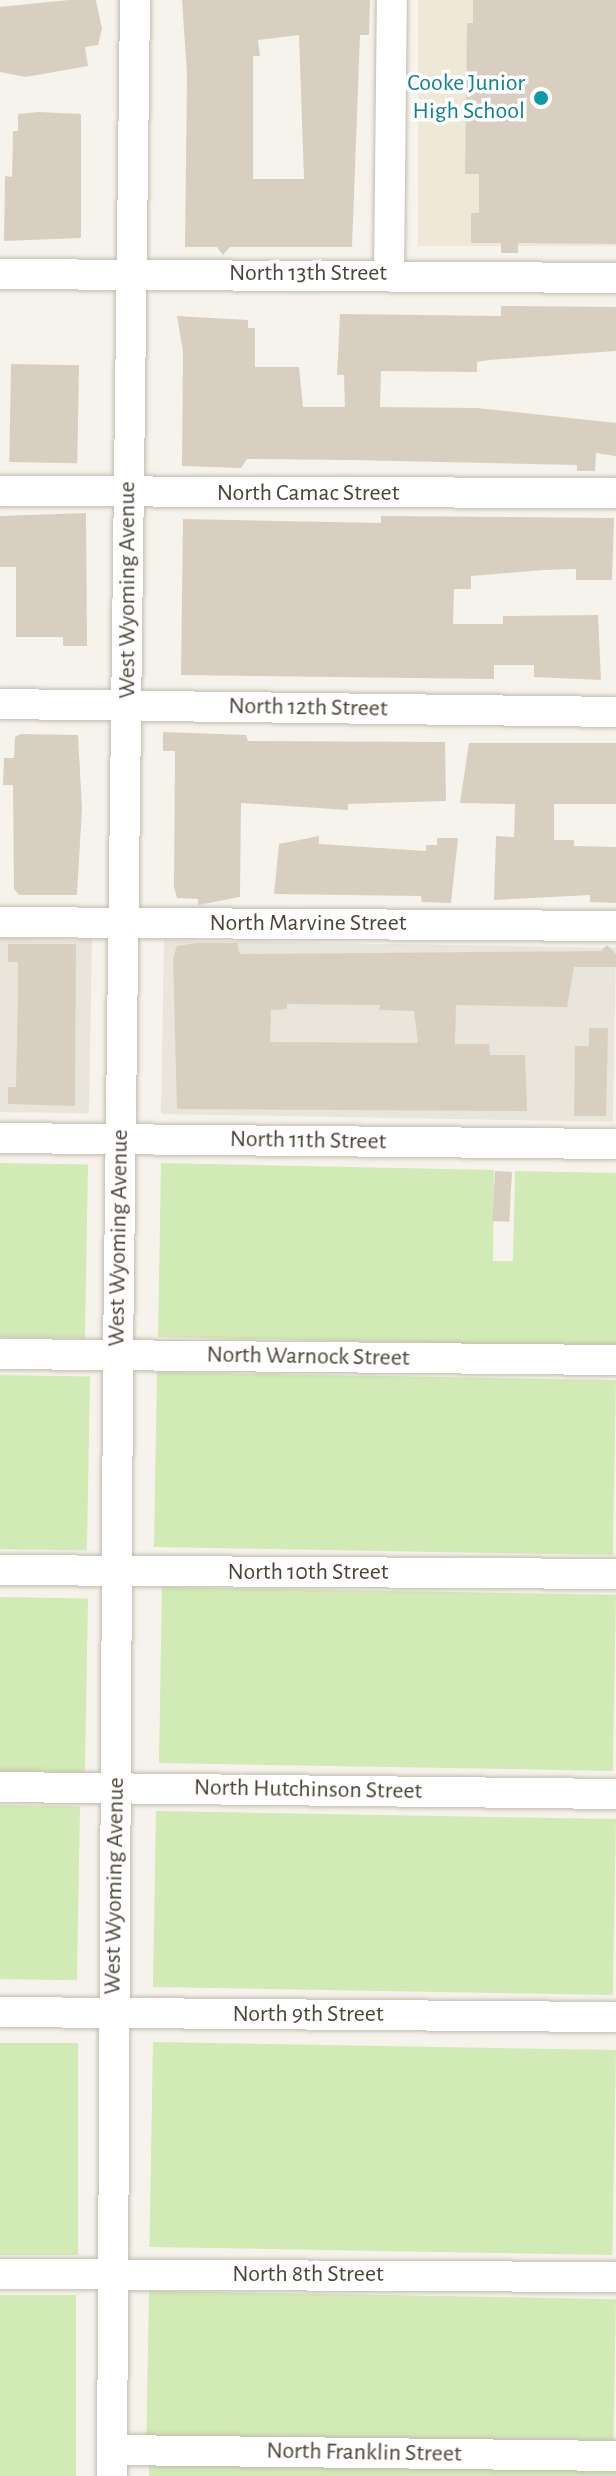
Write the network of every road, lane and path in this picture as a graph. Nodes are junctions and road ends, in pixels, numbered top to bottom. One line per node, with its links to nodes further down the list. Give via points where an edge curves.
1 (135, 0): 5 (street, West Wyoming Avenue)
2 (392, 0): 3 (street)
3 (389, 273): 5 (street, North 13th Street); 6 (street, North 13th Street)
4 (0, 274): 5 (street, North 13th Street)
5 (132, 275): 9 (street, West Wyoming Avenue)
6 (616, 278)
7 (0, 491): 9 (street, North Camac Street)
8 (616, 493): 9 (street, North Camac Street)
9 (128, 494): 11 (street, West Wyoming Avenue)
10 (0, 704): 11 (street, North 12th Street)
11 (127, 706): 12 (street, North 12th Street); 14 (street, West Wyoming Avenue)
12 (616, 712)
13 (0, 922): 14 (street, North Marvine Street)
14 (123, 923): 15 (street, North Marvine Street); 17 (street, West Wyoming Avenue)
15 (616, 926)
16 (0, 1138): 17 (street, North 11th Street)
17 (120, 1139): 18 (street, North 11th Street); 20 (street, West Wyoming Avenue)
18 (616, 1144)
19 (0, 1354): 20 (street, North Warnock Street)
20 (118, 1355): 21 (street, North Warnock Street); 23 (street, West Wyoming Avenue)
21 (616, 1360)
22 (0, 1570): 23 (street, North 10th Street)
23 (118, 1572): 24 (street, North 10th Street); 26 (street, West Wyoming Avenue)
24 (616, 1574)
25 (0, 1787): 26 (street, North Hutchinson Street)
26 (116, 1787): 27 (street, North Hutchinson Street); 29 (street, West Wyoming Avenue)
27 (616, 1794)
28 (0, 2012): 29 (street, North 9th Street)
29 (114, 2014): 30 (street, North 9th Street); 32 (street, West Wyoming Avenue)
30 (616, 2017)
31 (0, 2274): 32 (street, North 8th Street)
32 (113, 2274): 33 (street, North 8th Street); 35 (street, West Wyoming Avenue)
33 (616, 2277)
34 (616, 2456): 35 (street, North Franklin Street)
35 (112, 2463)

